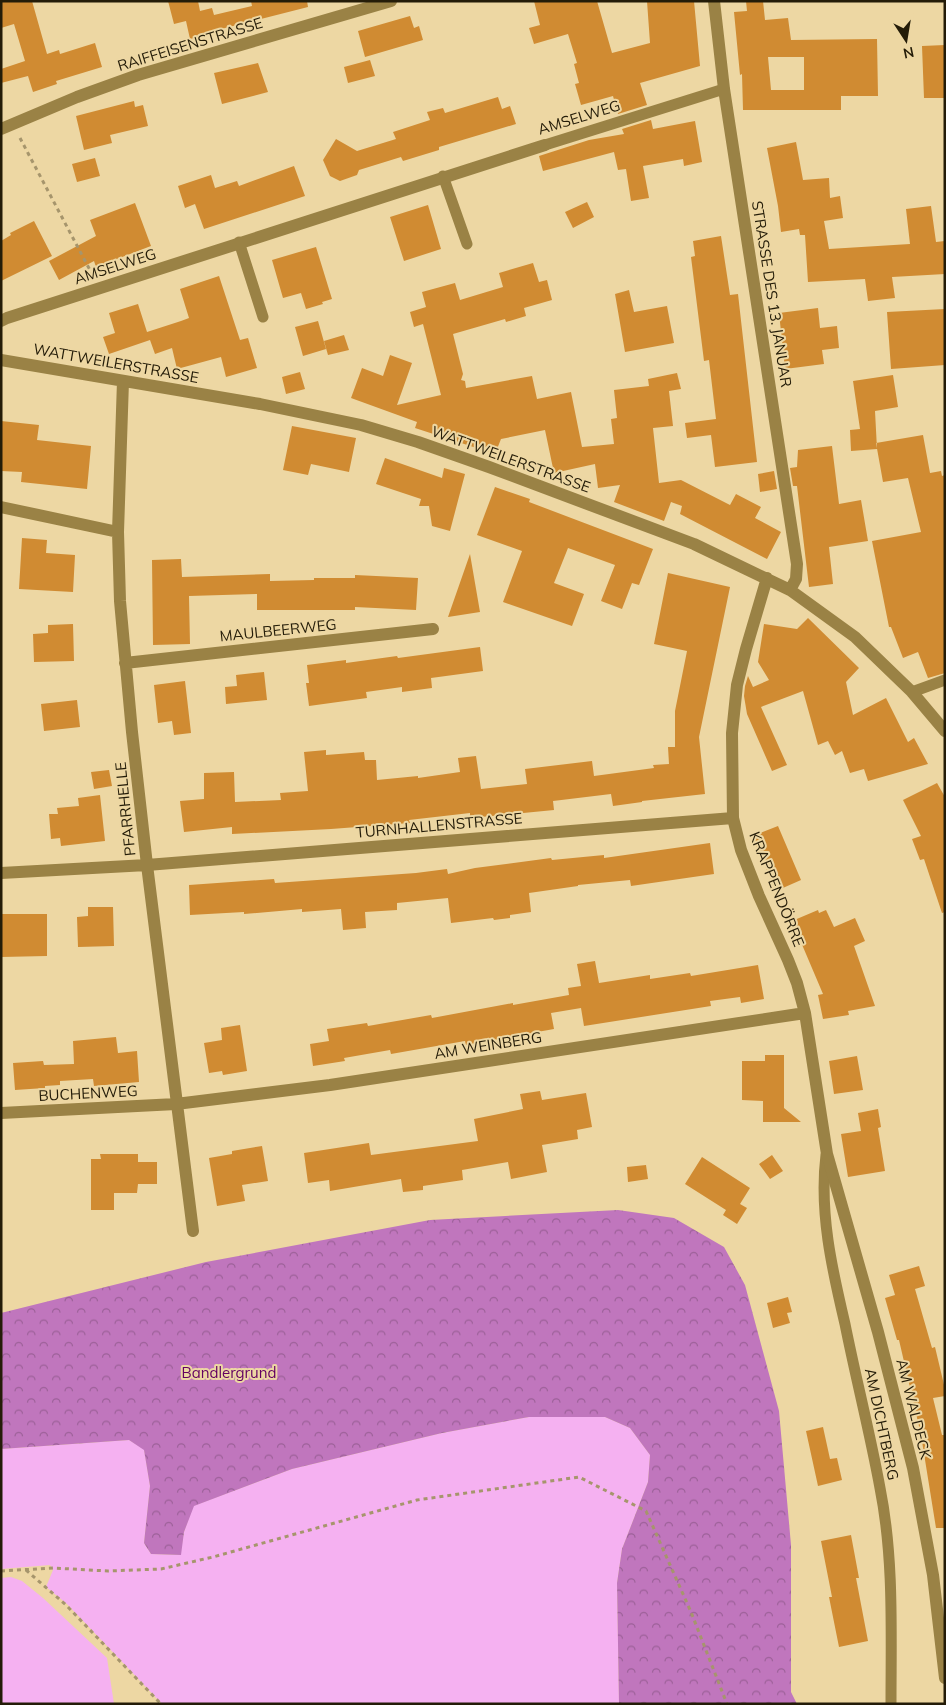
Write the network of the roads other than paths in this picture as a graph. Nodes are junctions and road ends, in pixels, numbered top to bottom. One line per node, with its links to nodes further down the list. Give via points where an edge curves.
1 (391, 1): 4 (street, RAIFFEISENSTRASSE, via 138,75)
2 (714, 1): 3 (street, STRASSE DES 13. JANUAR)
3 (724, 89): 5 (lane, AMSELWEG); 16 (street, STRASSE DES 13. JANUAR, via 797,564 796,579)
4 (7, 126)
5 (546, 144): 6 (street, AMSELWEG)
6 (443, 176): 7 (street, AMSELWEG); 8 (lane)
7 (240, 242): 9 (lane); 10 (street, AMSELWEG)
8 (466, 244)
9 (263, 317)
10 (1, 321)
11 (1, 360): 12 (street, WATTWEILERSTRASSE)
12 (123, 381): 14 (street, PFARRHELLE); 15 (street, WATTWEILERSTRASSE, via 260,404 361,425 418,442 694,544)
13 (1, 507): 14 (street)
14 (118, 532): 18 (street, PFARRHELLE)
15 (767, 578): 16 (street, WATTWEILERSTRASSE); 22 (street, KRAPPENDÖRRE, via 738,685 732,733)
16 (790, 590): 20 (street, WATTWEILERSTRASSE, via 856,637)
17 (434, 629): 18 (street, MAULBEERWEG)
18 (125, 663): 23 (street, PFARRHELLE)
19 (945, 680): 20 (lane)
20 (912, 692): 21 (street, WATTWEILERSTRASSE)
21 (945, 731)
22 (733, 818): 23 (street, TURNHALLENSTRASSE); 25 (street, KRAPPENDÖRRE, via 741,850 797,983)
23 (147, 865): 24 (street, TURNHALLENSTRASSE); 26 (street, PFARRHELLE)
24 (1, 873)
25 (805, 1013): 26 (street, AM WEINBERG, via 340,1084); 28 (street, KRAPPENDÖRRE)
26 (176, 1104): 27 (street, BUCHENWEG); 29 (street, PFARRHELLE)
27 (1, 1114)
28 (826, 1154): 30 (street, AM WALDECK, via 878,1332 913,1468 933,1575); 31 (lane, AM DICHTBERG, via 825,1213 831,1264 881,1490 888,1548 892,1621)
29 (192, 1230)
30 (945, 1678)
31 (891, 1704)

